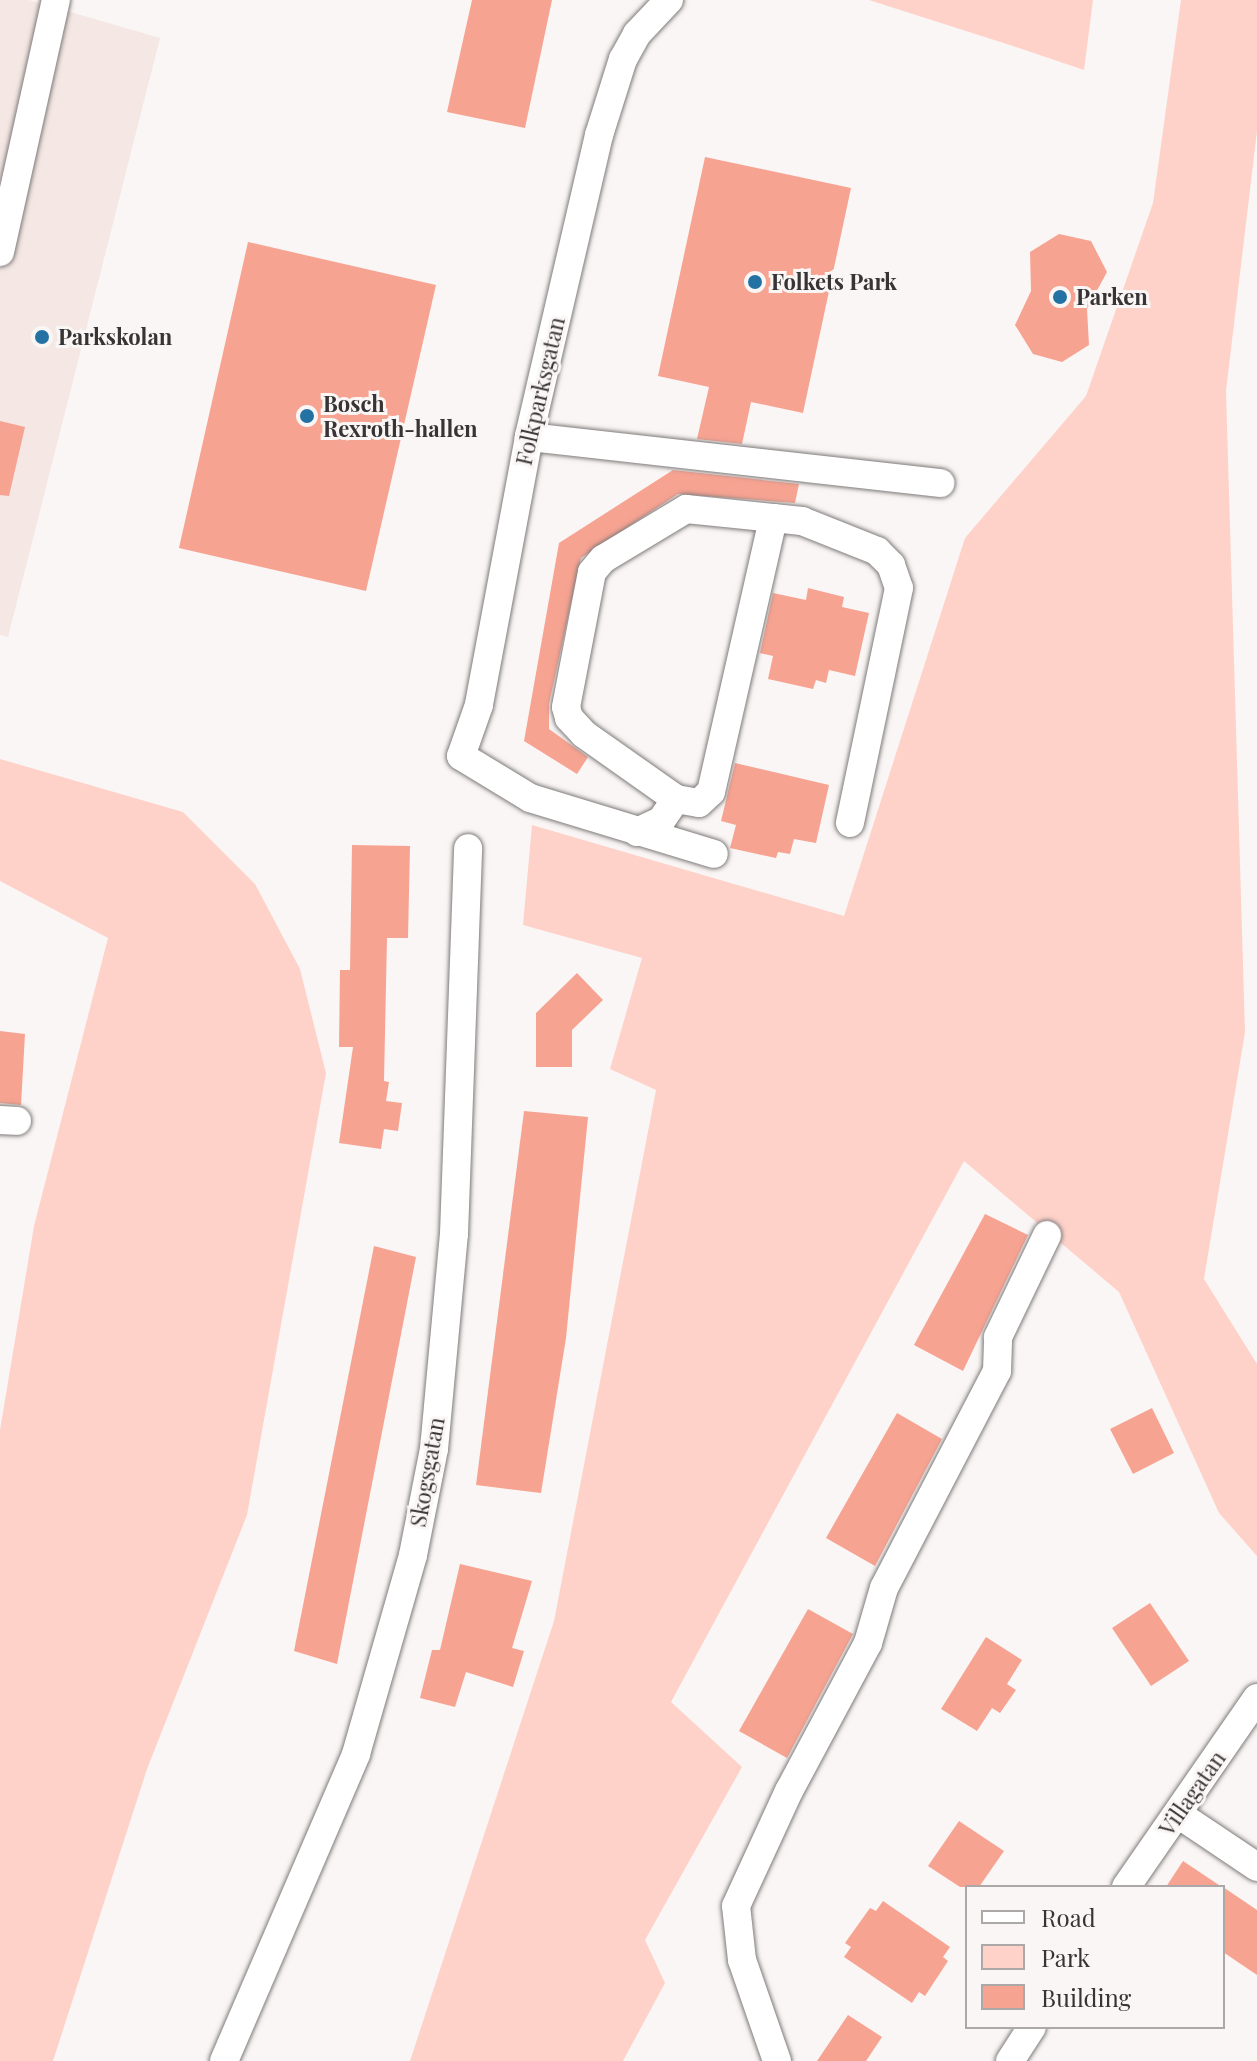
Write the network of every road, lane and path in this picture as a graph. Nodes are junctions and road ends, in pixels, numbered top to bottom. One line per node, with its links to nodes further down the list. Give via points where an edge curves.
1 (56, 0): 3 (street)
2 (655, 5): 4 (street, Folkparksgatan, via 623,59 610,96)
3 (0, 252)
4 (529, 437): 5 (street); 9 (street, Folkparksgatan, via 479,705 461,756 530,798)
5 (940, 483)
6 (773, 518): 7 (street, via 711,792 699,803); 7 (street, via 686,509 603,559 592,572 566,707 569,718); 8 (street, via 802,521 877,551 897,577 899,600)
7 (676, 799): 9 (street, via 661,821)
8 (850, 823)
9 (637, 832): 11 (street)
10 (468, 848): 18 (street, Skogsgatan, via 454,1234 428,1479 413,1555 356,1754)
11 (714, 854)
12 (1047, 1235): 19 (street, via 998,1337 997,1371 891,1574 868,1643 757,1855 736,1906 735,1928)
13 (1257, 1698): 14 (street, Villagatan)
14 (1178, 1814): 15 (street); 16 (street, Villagatan)
15 (1257, 1867)
16 (1127, 1885)
17 (1031, 2029): 20 (street)
18 (224, 2061)
19 (777, 2061)
20 (1010, 2061)

